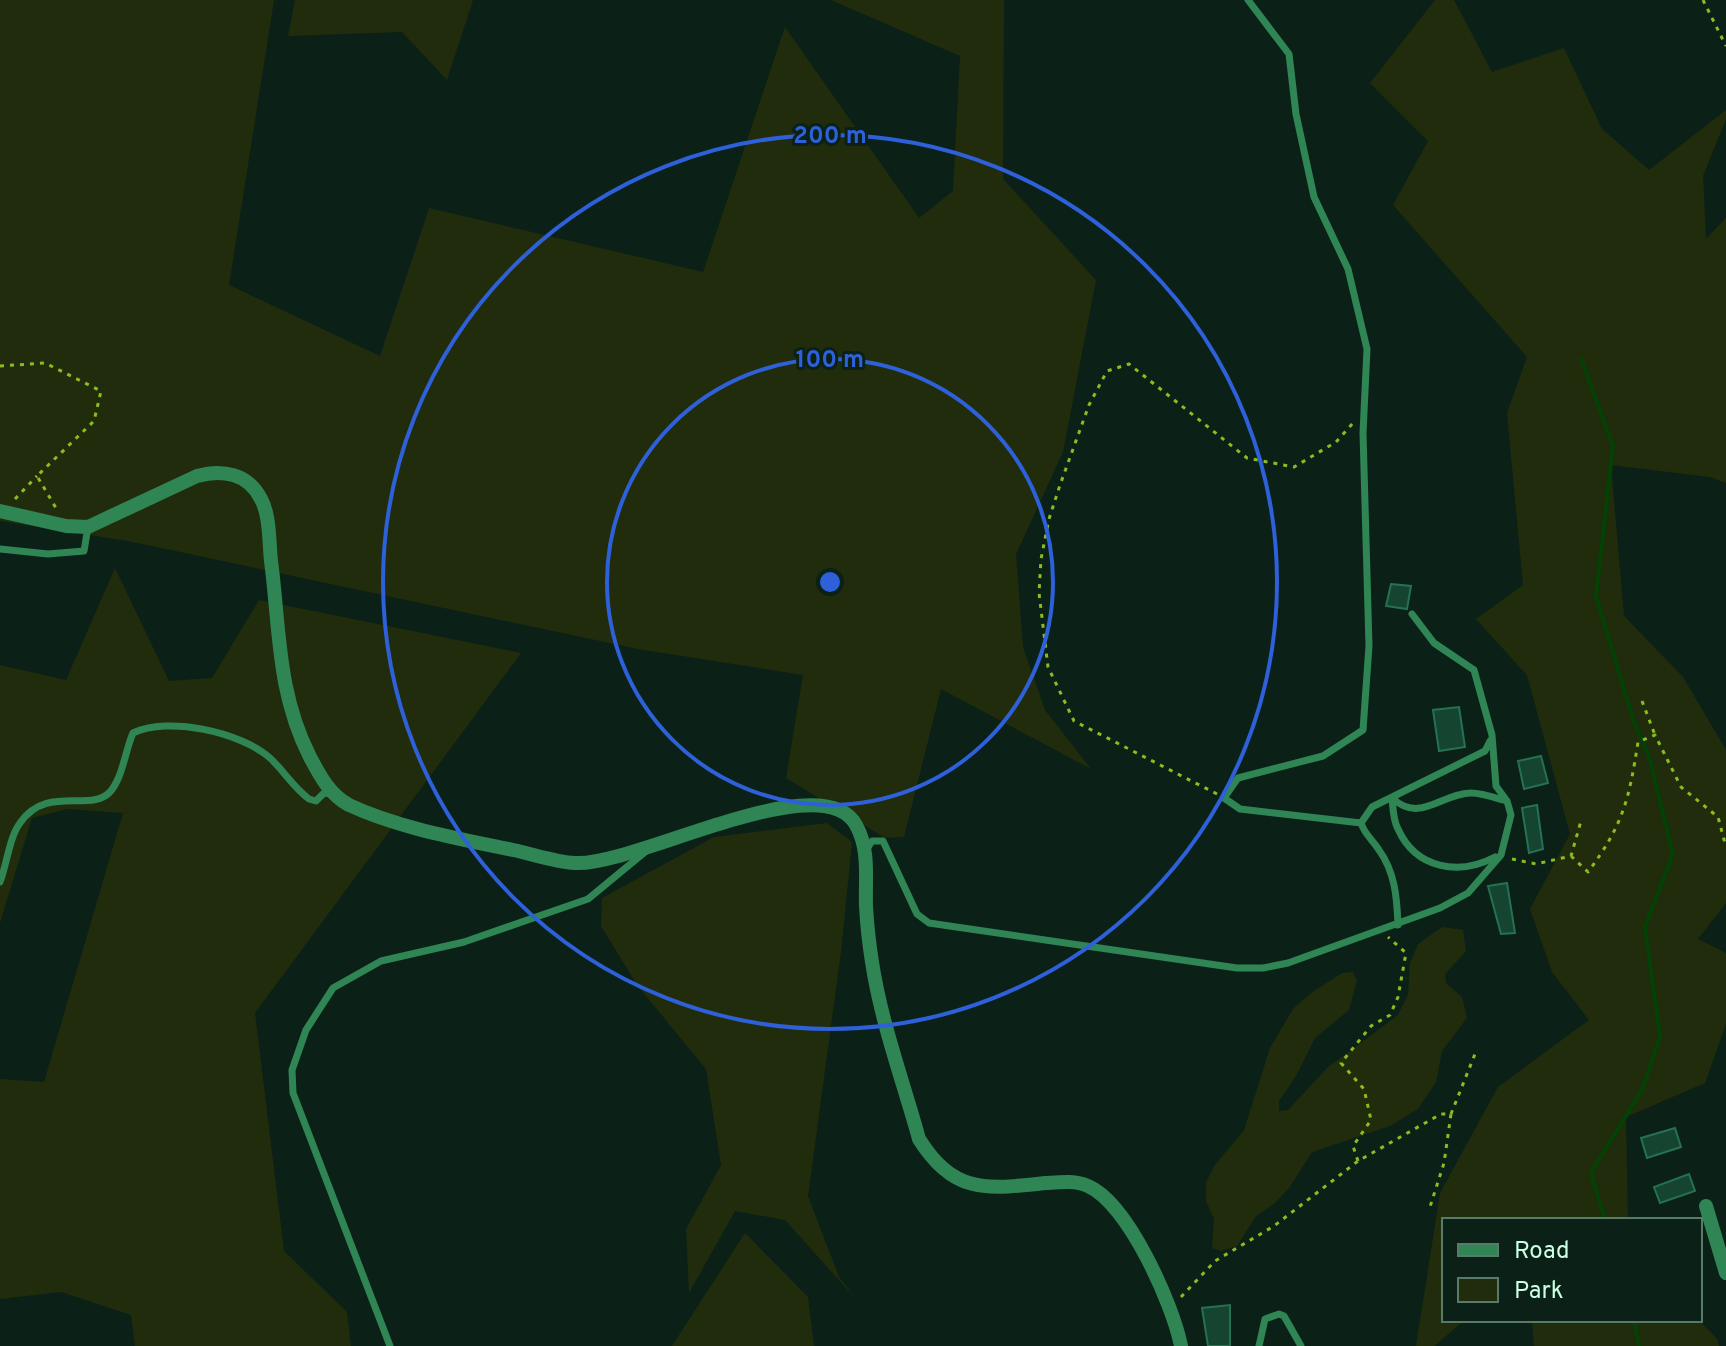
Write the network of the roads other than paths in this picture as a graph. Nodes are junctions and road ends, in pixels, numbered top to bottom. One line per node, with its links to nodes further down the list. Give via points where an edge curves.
1 (1248, 0): 10 (lane, via 1289,54 1314,197 1348,269 1367,349 1369,646 1363,730 1323,756 1238,778 1224,798 1240,809)
2 (1, 512): 3 (street)
3 (88, 527): 4 (lane, via 84,551); 7 (street, via 212,472 236,475 256,489 264,503 289,704 302,740)
4 (0, 549)
5 (1412, 614): 6 (lane, via 1434,643 1474,670)
6 (1492, 735): 8 (lane, via 1485,751); 9 (lane, via 1496,786)
7 (333, 794): 11 (street, via 405,824 575,863); 14 (lane, via 309,799 269,757 245,743 184,726 142,729 133,733 109,794 33,808 18,825)
8 (1392, 798): 9 (lane, via 1413,808 1470,792); 10 (lane, via 1372,807); 13 (lane, via 1396,827 1423,859 1443,868 1461,868)
9 (1507, 801): 13 (lane, via 1511,815)
10 (1361, 823): 15 (lane, via 1389,867)
11 (650, 848): 12 (street, via 741,818 816,804 831,806 855,823); 18 (lane, via 588,899 464,942 381,961 333,988 306,1030 292,1070 293,1093)
12 (866, 851): 15 (lane, via 872,841 883,841 917,914 929,923 1237,968 1288,963); 19 (street, via 872,966 919,1139 933,1161 954,1177 979,1186 1066,1181 1100,1194 1142,1249)
13 (1501, 855): 15 (lane, via 1468,893)
14 (0, 882)
15 (1398, 925)
16 (1706, 1206): 17 (street)
17 (1726, 1273)
18 (390, 1346)
19 (1181, 1346)
20 (1259, 1346): 21 (lane, via 1265,1319 1279,1314)
21 (1301, 1346)

